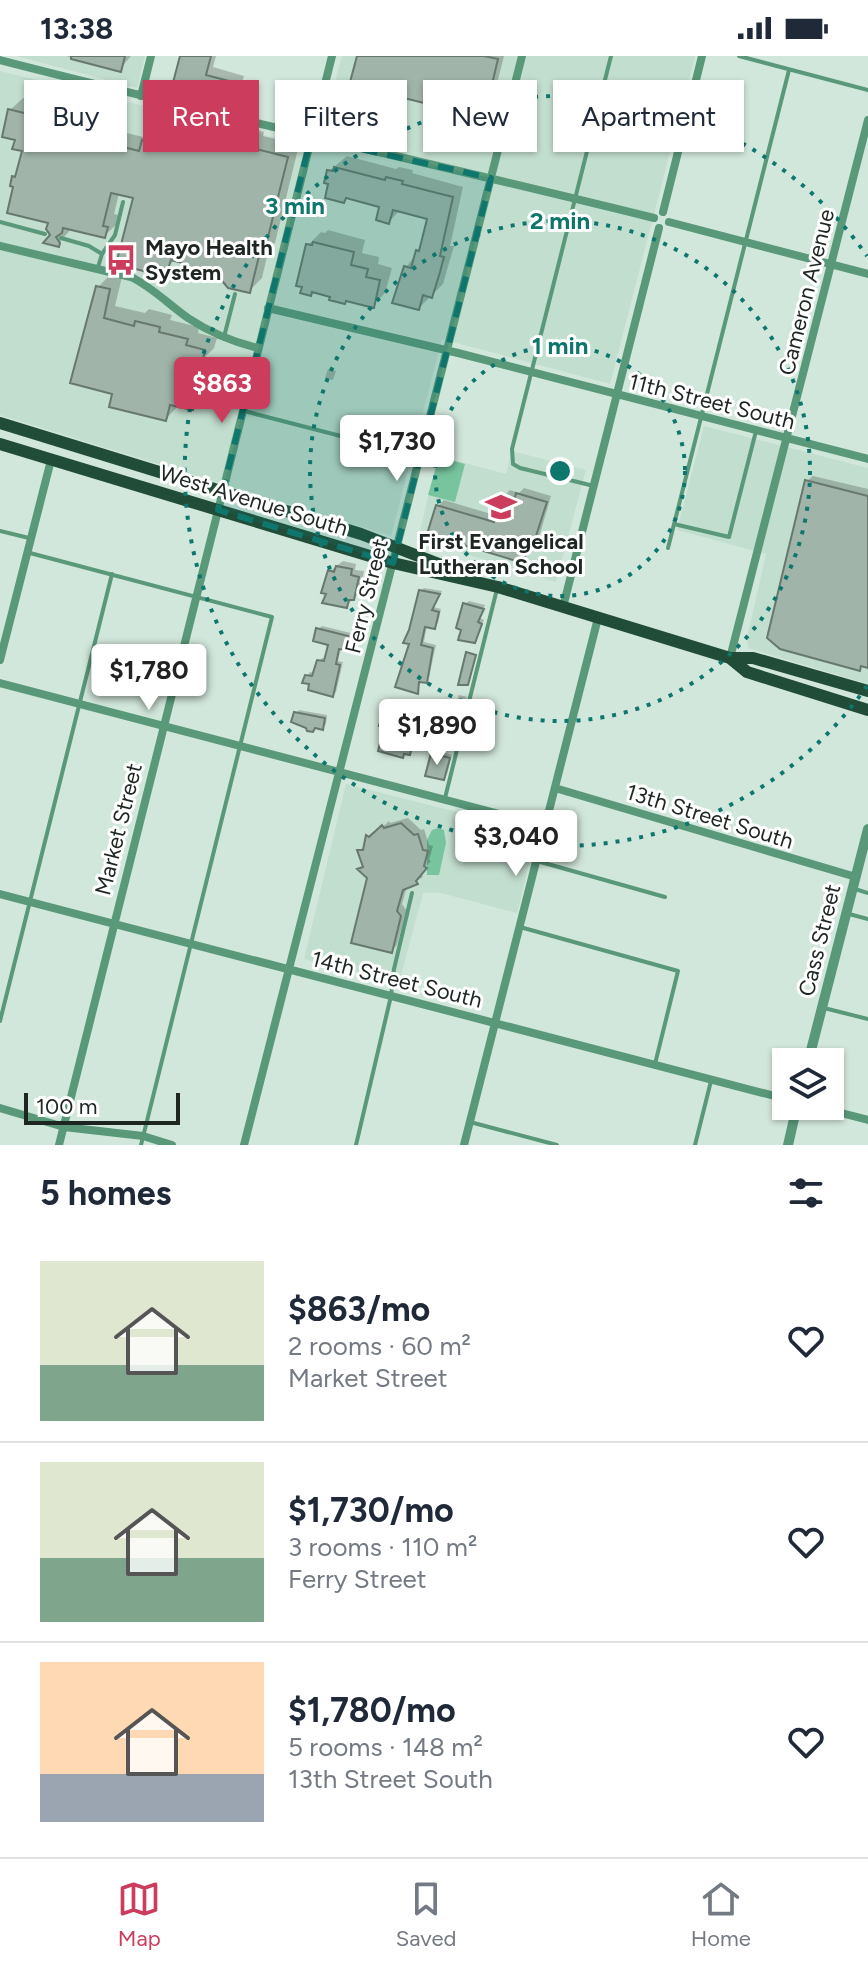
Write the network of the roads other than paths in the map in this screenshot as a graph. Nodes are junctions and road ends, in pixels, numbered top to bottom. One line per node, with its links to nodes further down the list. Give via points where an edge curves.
1 (151, 56): 11 (street)
2 (332, 56): 9 (street, Market Street)
3 (522, 56): 16 (street, Ferry Street)
4 (611, 56): 17 (lane)
5 (702, 56): 19 (street)
6 (739, 56): 8 (lane)
7 (0, 60): 11 (street)
8 (789, 70): 10 (lane); 26 (lane)
9 (326, 80)
10 (868, 90)
11 (141, 96): 13 (street)
12 (868, 120): 29 (street, Cameron Avenue)
13 (275, 129)
14 (307, 152): 33 (street, Market Street)
15 (374, 152): 16 (street)
16 (491, 178): 17 (street); 36 (street, Ferry Street)
17 (576, 199): 20 (street); 37 (lane)
18 (123, 202): 28 (lane, via 115,235)
19 (663, 212): 20 (street); 22 (street)
20 (654, 218): 23 (street)
21 (0, 222): 24 (lane)
22 (669, 222): 23 (street); 26 (street)
23 (659, 228): 38 (street)
24 (45, 234)
25 (61, 238): 28 (lane)
26 (746, 242): 29 (street); 40 (lane)
27 (0, 246): 30 (street)
28 (102, 254): 30 (lane)
29 (831, 265): 31 (street); 43 (street, Cameron Avenue)
30 (97, 269): 34 (street, via 147,285 187,317)
31 (868, 274)
32 (235, 294): 34 (lane)
33 (268, 308): 35 (street, Market Street); 36 (street, 11th Street South)
34 (224, 337): 35 (street)
35 (258, 348): 39 (street, Market Street)
36 (446, 352): 37 (street, 11th Street South); 45 (street, Ferry Street)
37 (532, 372): 38 (street, 11th Street South); 48 (lane, via 512,449 513,464)
38 (617, 395): 40 (street, 11th Street South); 48 (street)
39 (242, 410): 45 (lane); 49 (street, Market Street)
40 (703, 416): 42 (street, 11th Street South); 51 (lane)
41 (0, 423): 49 (main road, West Avenue South)
42 (756, 430): 43 (street, 11th Street South); 51 (lane, via 729,537)
43 (787, 438): 46 (street, 11th Street South); 63 (street, Cameron Avenue)
44 (0, 444): 47 (main road, West Avenue South)
45 (420, 456): 54 (street, Ferry Street)
46 (868, 459)
47 (51, 460): 50 (main road, West Avenue South); 53 (street)
48 (594, 486): 61 (street)
49 (223, 490): 50 (street, Market Street); 54 (main road, West Avenue South)
50 (218, 510): 57 (main road, West Avenue South); 60 (street, Market Street)
51 (674, 524): 55 (lane)
52 (0, 531): 53 (lane)
53 (31, 539): 56 (street)
54 (397, 547): 57 (street, Ferry Street); 59 (main road, West Avenue South)
55 (668, 548)
56 (27, 552): 58 (lane); 64 (street)
57 (393, 563): 59 (main road, West Avenue South); 71 (street, Ferry Street)
58 (112, 574): 60 (lane); 67 (lane)
59 (498, 587): 61 (main road, West Avenue South); 73 (lane)
60 (195, 596): 69 (street, Market Street); 70 (lane, via 272,617)
61 (563, 607): 62 (main road, West Avenue South)
62 (598, 618): 63 (main road, West Avenue South); 72 (street)
63 (730, 658): 66 (main road, West Avenue South, via 753,658); 68 (main road, West Avenue South, via 747,672)
64 (0, 660)
65 (0, 683): 67 (street)
66 (868, 691)
67 (80, 704): 69 (street); 83 (lane)
68 (868, 710)
69 (163, 725): 70 (street); 86 (street, Market Street)
70 (241, 746): 71 (street); 88 (lane)
71 (339, 772): 73 (street); 89 (street, Ferry Street)
72 (555, 788): 74 (street); 78 (street, 13th Street South)
73 (445, 800): 74 (street)
74 (545, 826): 76 (street)
75 (867, 833): 77 (street, Cass Street)
76 (537, 861): 82 (lane); 87 (street)
77 (864, 862): 78 (street, Cass Street)
78 (854, 883): 80 (lane); 84 (street, Cass Street)
79 (412, 893): 90 (lane)
80 (868, 893)
81 (0, 894): 83 (street, 14th Street South)
82 (665, 897)
83 (30, 901): 86 (street, 14th Street South); 93 (lane)
84 (846, 913): 85 (lane); 91 (street, Cass Street)
85 (868, 919)
86 (113, 923): 88 (street, 14th Street South); 104 (street, Market Street)
87 (520, 927): 94 (street); 96 (lane, via 678,971)
88 (191, 944): 89 (street, 14th Street South); 105 (lane)
89 (289, 970): 90 (street, 14th Street South); 108 (street, Ferry Street)
90 (391, 996): 94 (street, 14th Street South); 109 (lane)
91 (822, 1007): 92 (lane); 95 (street, Cass Street)
92 (868, 1019)
93 (0, 1021)
94 (496, 1022): 96 (street, 14th Street South); 103 (street)
95 (812, 1048)
96 (655, 1064): 97 (street, 14th Street South)
97 (711, 1079): 98 (street, 14th Street South); 112 (lane)
98 (772, 1095)
99 (0, 1108): 104 (street)
100 (844, 1114): 102 (street)
101 (794, 1120): 113 (street)
102 (868, 1120)
103 (470, 1122): 110 (street); 111 (lane)
104 (64, 1127): 105 (street); 106 (street, Market Street)
105 (142, 1141): 107 (street)
106 (59, 1145)
107 (172, 1145)
108 (244, 1145)
109 (356, 1145)
110 (464, 1145)
111 (557, 1145)
112 (695, 1145)
113 (788, 1145)

